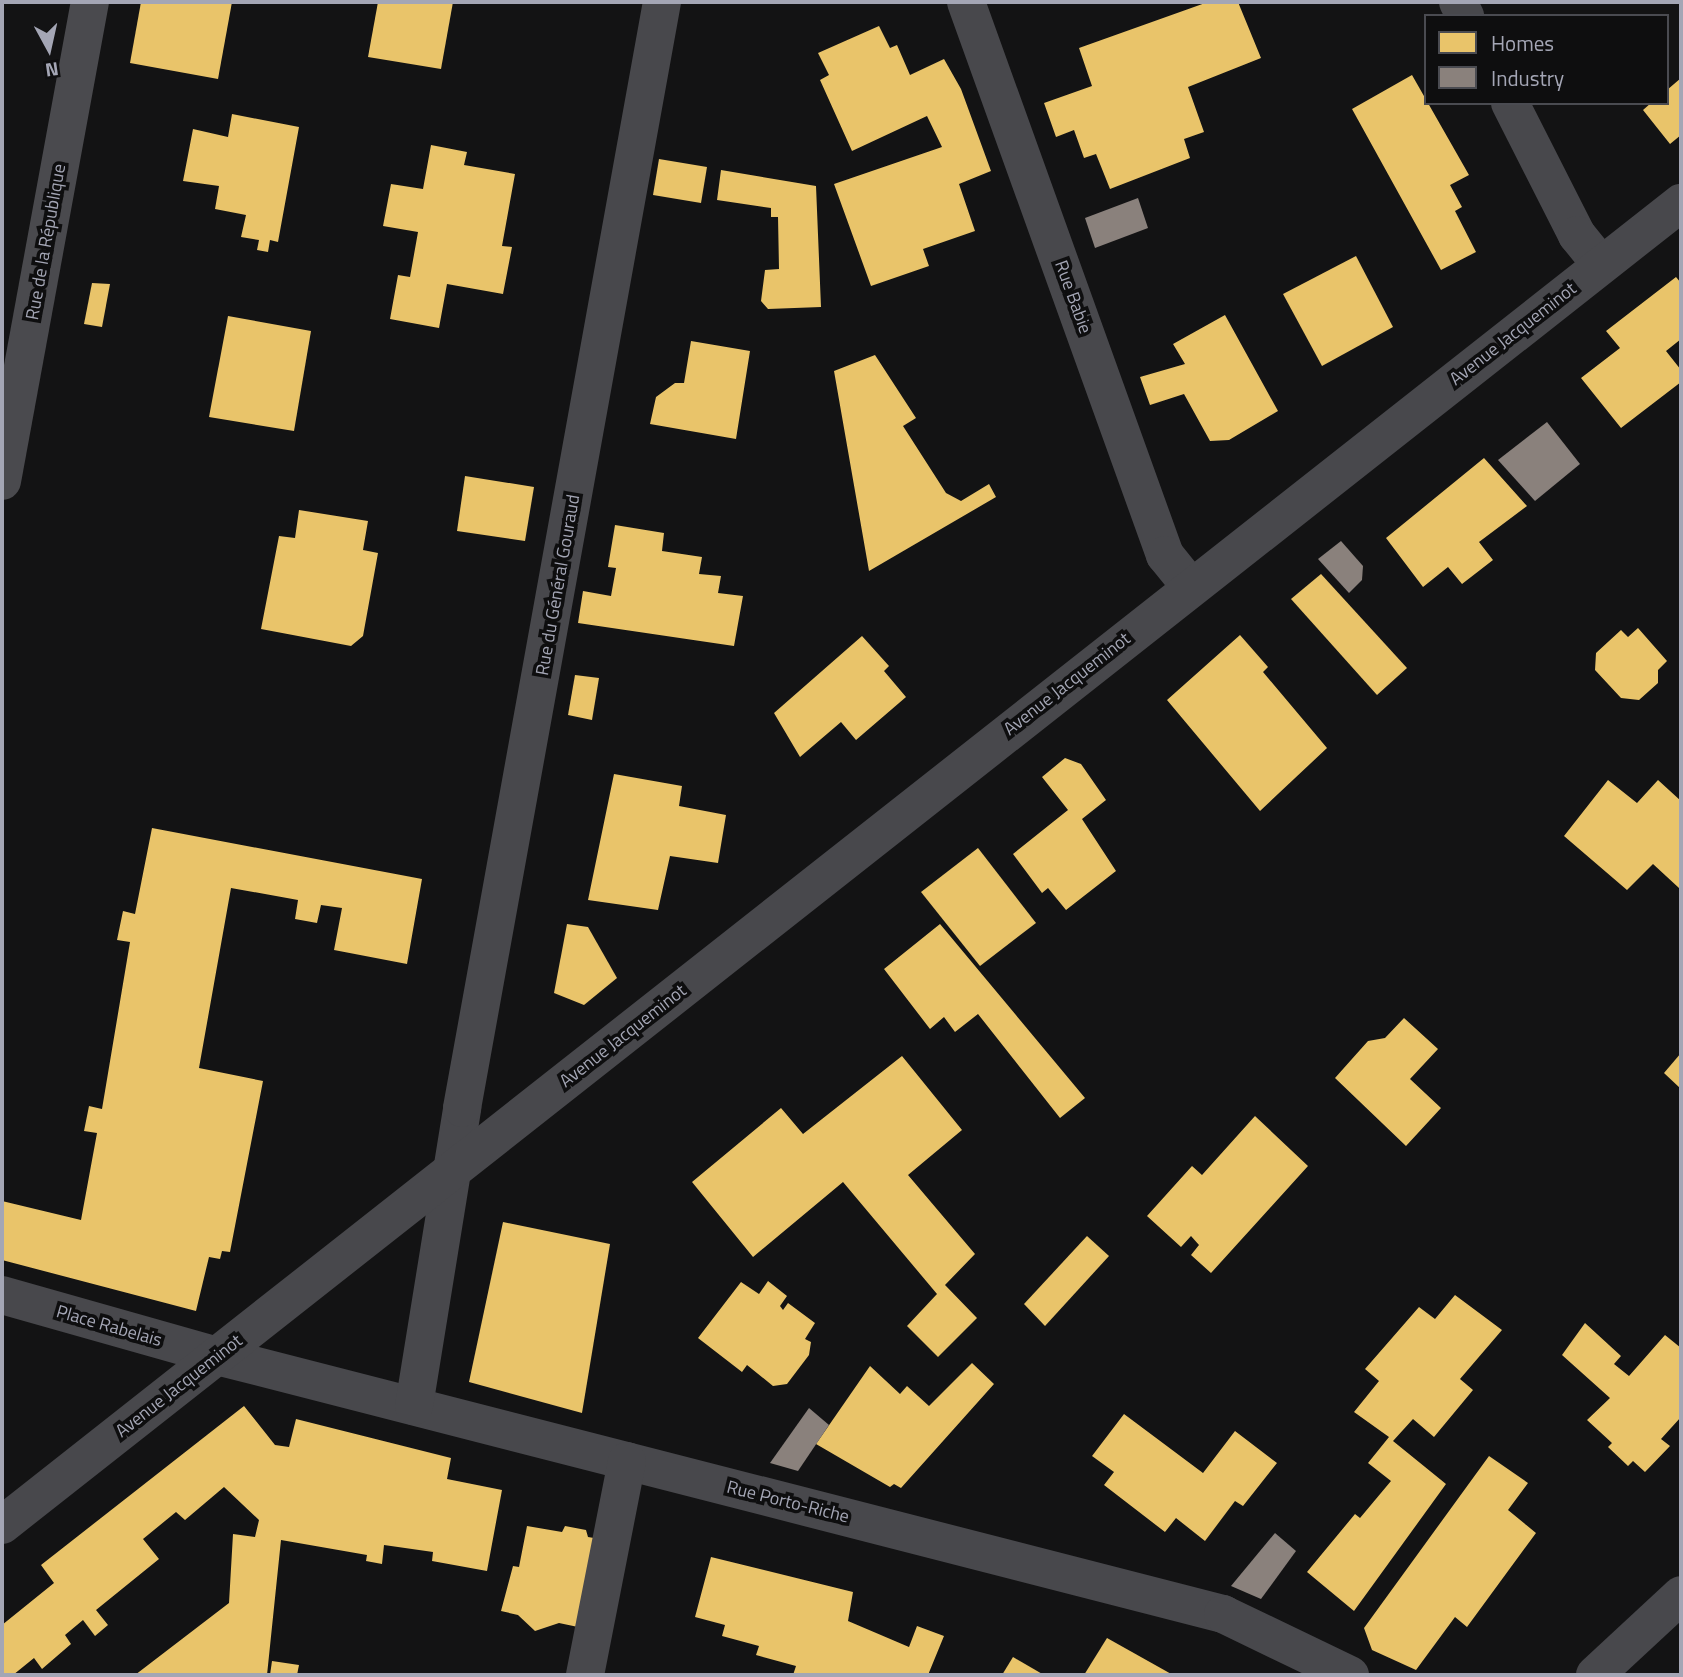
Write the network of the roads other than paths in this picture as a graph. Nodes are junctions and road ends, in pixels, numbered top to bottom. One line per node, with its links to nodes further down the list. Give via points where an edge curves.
1 (90, 2): 7 (main road, Rue de la République)
2 (662, 2): 9 (street, Rue du Général Gouraud, via 462,1108)
3 (966, 2): 8 (street, Rue Babie, via 1165,555)
4 (1511, 105): 6 (street, via 1577,234)
5 (1681, 204): 6 (street, Avenue Jacqueminot)
6 (1601, 265): 8 (street, Avenue Jacqueminot)
7 (2, 481)
8 (1190, 586): 9 (street, Avenue Jacqueminot)
9 (455, 1168): 11 (street, Avenue Jacqueminot); 12 (street, via 439,1238)
10 (2, 1296): 11 (street, Place Rabelais)
11 (217, 1356): 12 (street, Rue Porto-Riche); 14 (street, Avenue Jacqueminot)
12 (414, 1406): 13 (street, Rue Porto-Riche)
13 (627, 1461): 16 (street); 17 (street, Rue Porto-Riche, via 1223,1614)
14 (2, 1525)
15 (1681, 1595): 18 (street)
16 (585, 1675)
17 (1350, 1675)
18 (1595, 1675)

